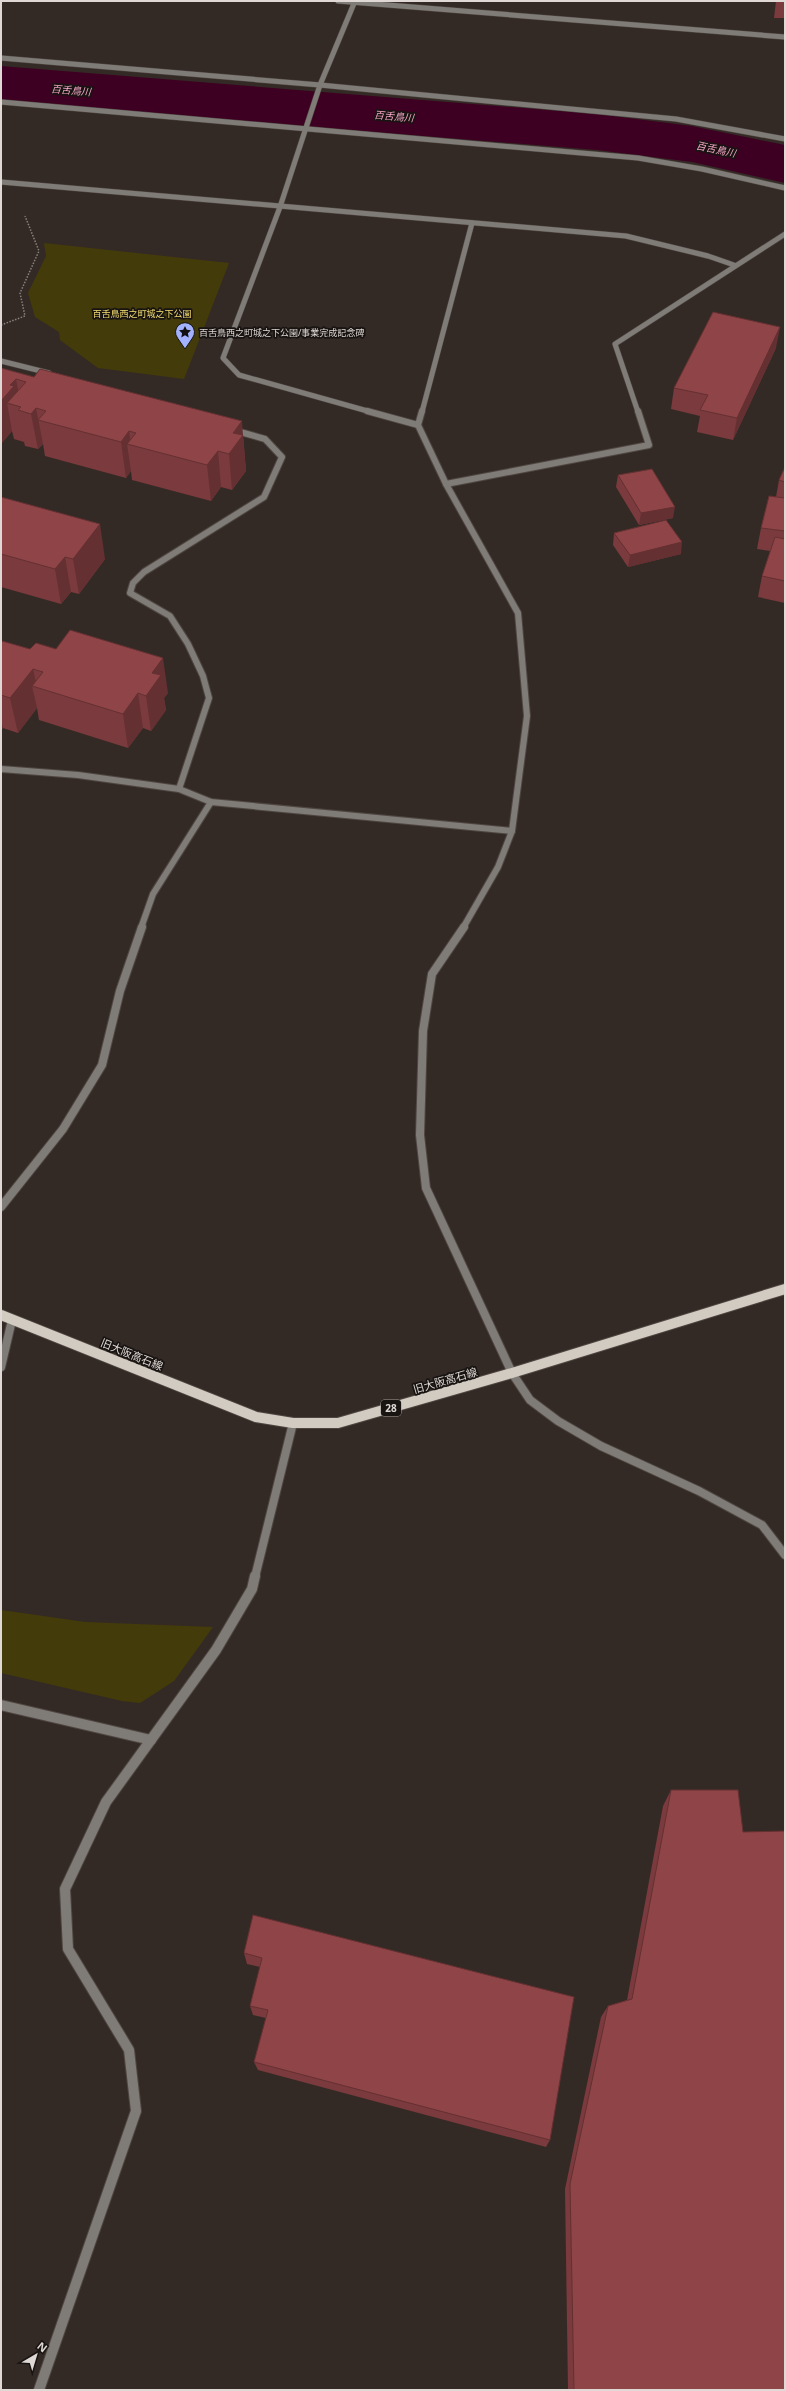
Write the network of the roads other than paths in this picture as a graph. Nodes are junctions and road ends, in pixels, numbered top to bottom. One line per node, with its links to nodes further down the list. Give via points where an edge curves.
1 (338, 1): 2 (street)
2 (355, 2): 3 (street); 5 (street)
3 (785, 37)
4 (1, 58): 5 (street)
5 (320, 85): 7 (street); 8 (street, via 676,119)
6 (1, 102): 7 (street)
7 (305, 129): 10 (street, via 638,158 702,169); 11 (street)
8 (785, 139)
9 (1, 182): 11 (street)
10 (785, 188)
11 (280, 207): 12 (street); 17 (street, via 223,358 239,375)
12 (472, 223): 14 (street, via 626,236); 17 (street)
13 (785, 234): 14 (street)
14 (734, 265): 19 (street, via 615,344 649,445)
15 (1, 361): 16 (street)
16 (53, 374)
17 (418, 425): 19 (street)
18 (223, 427): 21 (street, via 265,439 282,457 264,498 144,572 133,582 130,593 170,616 188,644 203,676 209,698)
19 (446, 484): 23 (street, via 518,613 527,716)
20 (1, 769): 21 (street, via 78,775)
21 (179, 789): 22 (street)
22 (211, 802): 23 (street); 24 (street, via 153,894 120,991 102,1065 63,1129)
23 (512, 831): 29 (street, via 498,867 470,919 432,974 423,1031 420,1084 420,1135 426,1188)
24 (1, 1207)
25 (785, 1289): 29 (main road, 旧大阪高石線 / 28)
26 (1, 1315): 27 (main road, 旧大阪高石線 / 28)
27 (12, 1320): 28 (street); 30 (main road, 旧大阪高石線 / 28, via 256,1417)
28 (1, 1367)
29 (512, 1373): 30 (main road, 旧大阪高石線 / 28, via 338,1423); 31 (street, via 530,1400 558,1421 601,1446 699,1491 762,1525)
30 (293, 1423): 33 (street, via 252,1589 216,1650)
31 (785, 1555)
32 (1, 1705): 33 (street)
33 (151, 1740): 34 (street, via 106,1802 65,1889 68,1949 129,2050 136,2111)
34 (39, 2390)

